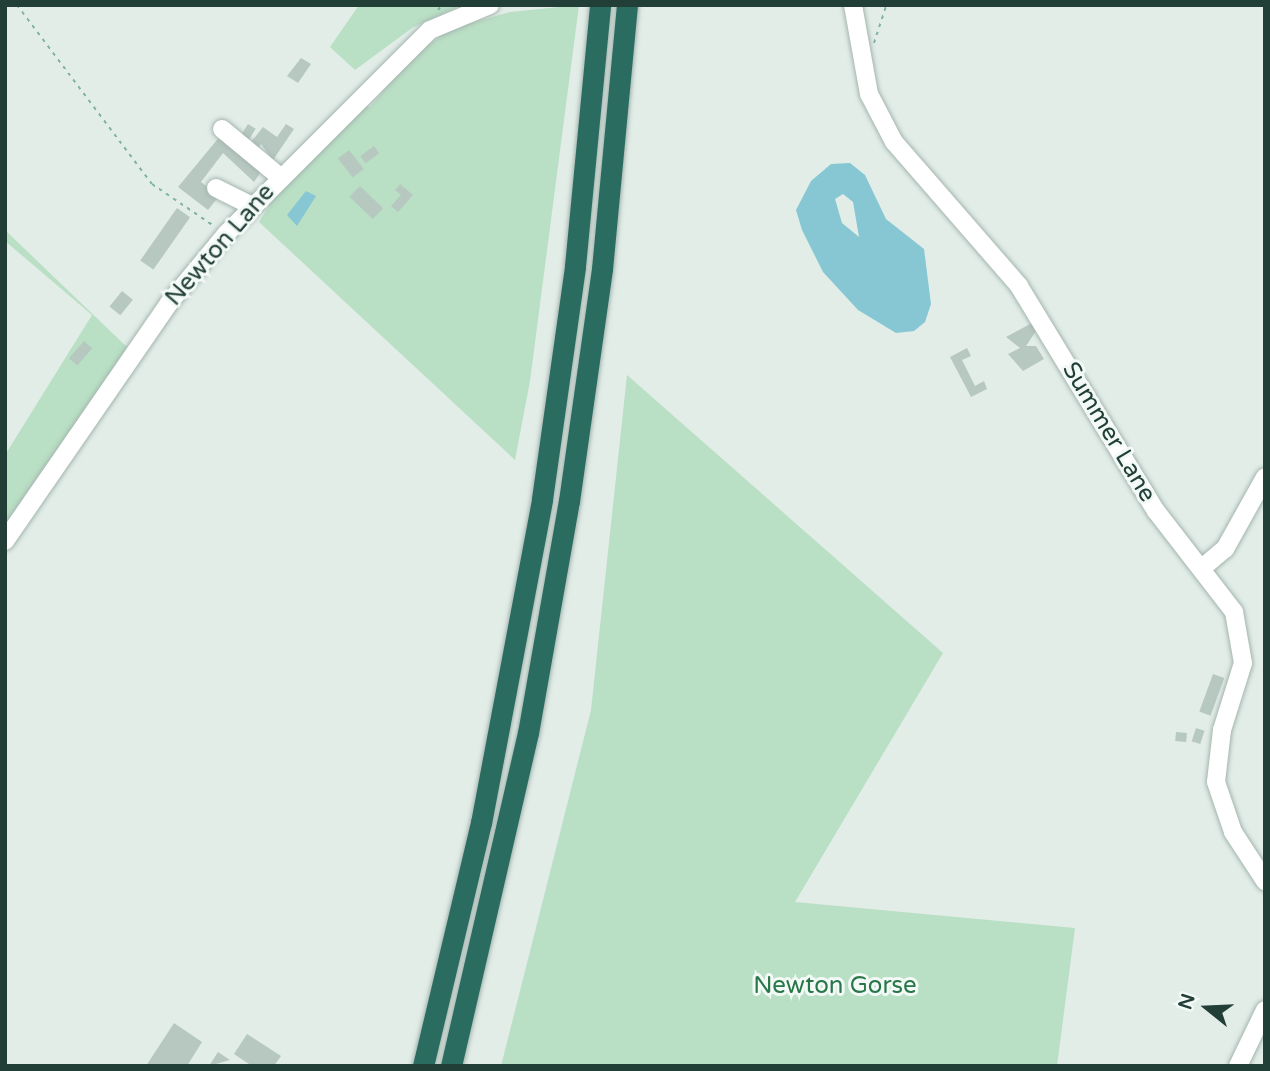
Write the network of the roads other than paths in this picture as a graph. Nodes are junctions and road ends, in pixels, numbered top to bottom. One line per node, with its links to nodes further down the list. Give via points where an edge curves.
1 (490, 5): 6 (street, Newton Lane, via 430,30)
2 (600, 5): 14 (highway, via 575,266 542,499 487,796)
3 (627, 5): 15 (highway, via 602,269 569,501 528,733)
4 (853, 5): 11 (street, Summer Lane, via 861,65 894,142 1019,286 1156,511)
5 (222, 129): 6 (street)
6 (280, 177): 8 (street, Newton Lane)
7 (216, 188): 8 (street, via 240,188)
8 (253, 206): 10 (street, Newton Lane, via 169,303)
9 (1265, 477): 11 (street, via 1225,549)
10 (5, 541)
11 (1202, 568): 12 (street, Summer Lane, via 1234,612 1244,648 1217,753 1219,797)
12 (1265, 881)
13 (1265, 1010): 16 (street)
14 (423, 1066)
15 (451, 1066)
16 (1238, 1066)

